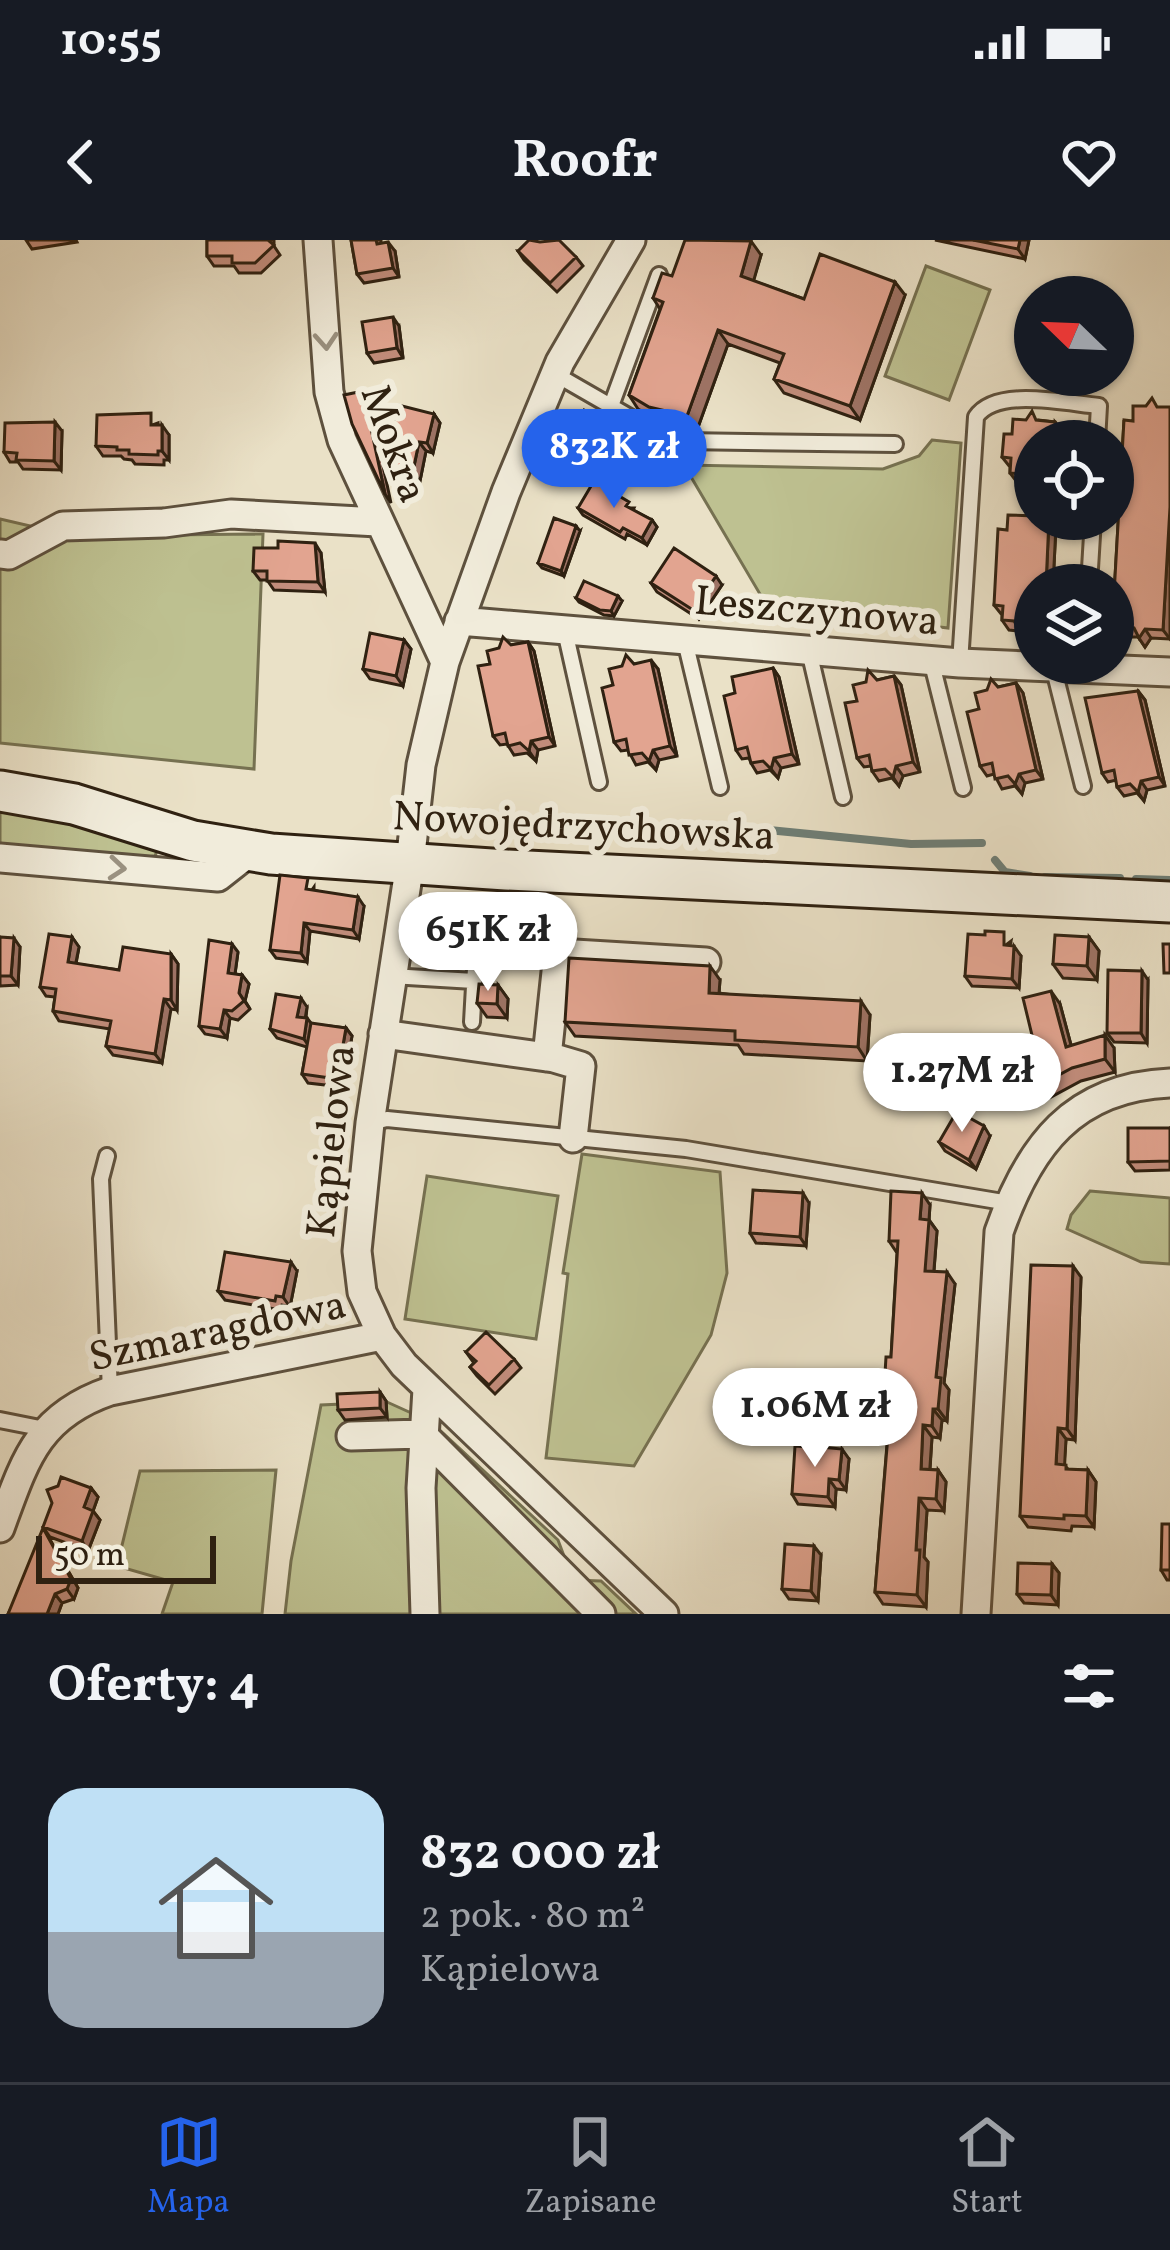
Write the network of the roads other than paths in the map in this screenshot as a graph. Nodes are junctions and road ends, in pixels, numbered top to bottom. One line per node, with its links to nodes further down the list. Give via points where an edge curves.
1 (318, 240): 8 (street, Mokra, one-way to 8, via 329,392)
2 (631, 240): 4 (street, Kąpielowa)
3 (659, 274): 5 (lane)
4 (555, 374): 5 (lane); 10 (street, Kąpielowa)
5 (611, 406): 7 (lane, via 682,441)
6 (1098, 420): 16 (lane, via 1099,406 1003,399 976,417)
7 (895, 444)
8 (378, 522): 9 (street, via 231,514 63,526); 15 (street, Mokra)
9 (0, 554)
10 (458, 621): 11 (street, Leszczynowa); 15 (street, Kąpielowa)
11 (565, 631): 12 (street, Leszczynowa); 21 (lane)
12 (686, 641): 13 (street, Leszczynowa); 23 (lane)
13 (809, 651): 14 (street, Leszczynowa); 26 (lane)
14 (931, 660): 16 (street, Leszczynowa); 24 (lane)
15 (445, 662): 29 (street, Kąpielowa)
16 (960, 663): 17 (street, Leszczynowa)
17 (1014, 665)
18 (1134, 669): 19 (street, Leszczynowa)
19 (1170, 672)
20 (1058, 684): 22 (lane)
21 (598, 782)
22 (1083, 786)
23 (720, 788)
24 (963, 788)
25 (0, 791): 27 (street, Nowojędrzychowska)
26 (843, 796)
27 (250, 851): 28 (street, one-way to 27, via 218,877); 29 (street, Nowojędrzychowska)
28 (0, 858)
29 (410, 862): 30 (street, Nowojędrzychowska); 33 (street, Kąpielowa)
30 (1170, 902)
31 (477, 933): 34 (lane)
32 (706, 962): 37 (street, via 559,953)
33 (391, 976): 34 (lane); 36 (street, Kąpielowa)
34 (474, 981): 35 (lane)
35 (472, 1022)
36 (382, 1034): 37 (street); 39 (street, Kąpielowa)
37 (547, 1057): 40 (street, via 581,1066)
38 (1170, 1084): 42 (street, via 1106,1095 1070,1115 1036,1149)
39 (370, 1123): 40 (lane); 43 (street, Kąpielowa, via 357,1251 362,1292)
40 (574, 1138): 42 (lane)
41 (107, 1156): 45 (lane, via 100,1179)
42 (1009, 1203): 55 (street, via 999,1232)
43 (382, 1336): 44 (street, Kąpielowa); 45 (street, Szmaragdowa)
44 (427, 1389): 48 (street); 51 (street, Kąpielowa)
45 (110, 1391): 47 (street, Szmaragdowa)
46 (0, 1420): 47 (lane)
47 (45, 1429): 50 (street, Szmaragdowa)
48 (422, 1434): 49 (street); 52 (street); 53 (street)
49 (351, 1436)
50 (0, 1528)
51 (597, 1550): 52 (street, via 586,1581); 54 (street, Kąpielowa)
52 (592, 1609)
53 (425, 1614)
54 (664, 1614)
55 (976, 1614)

